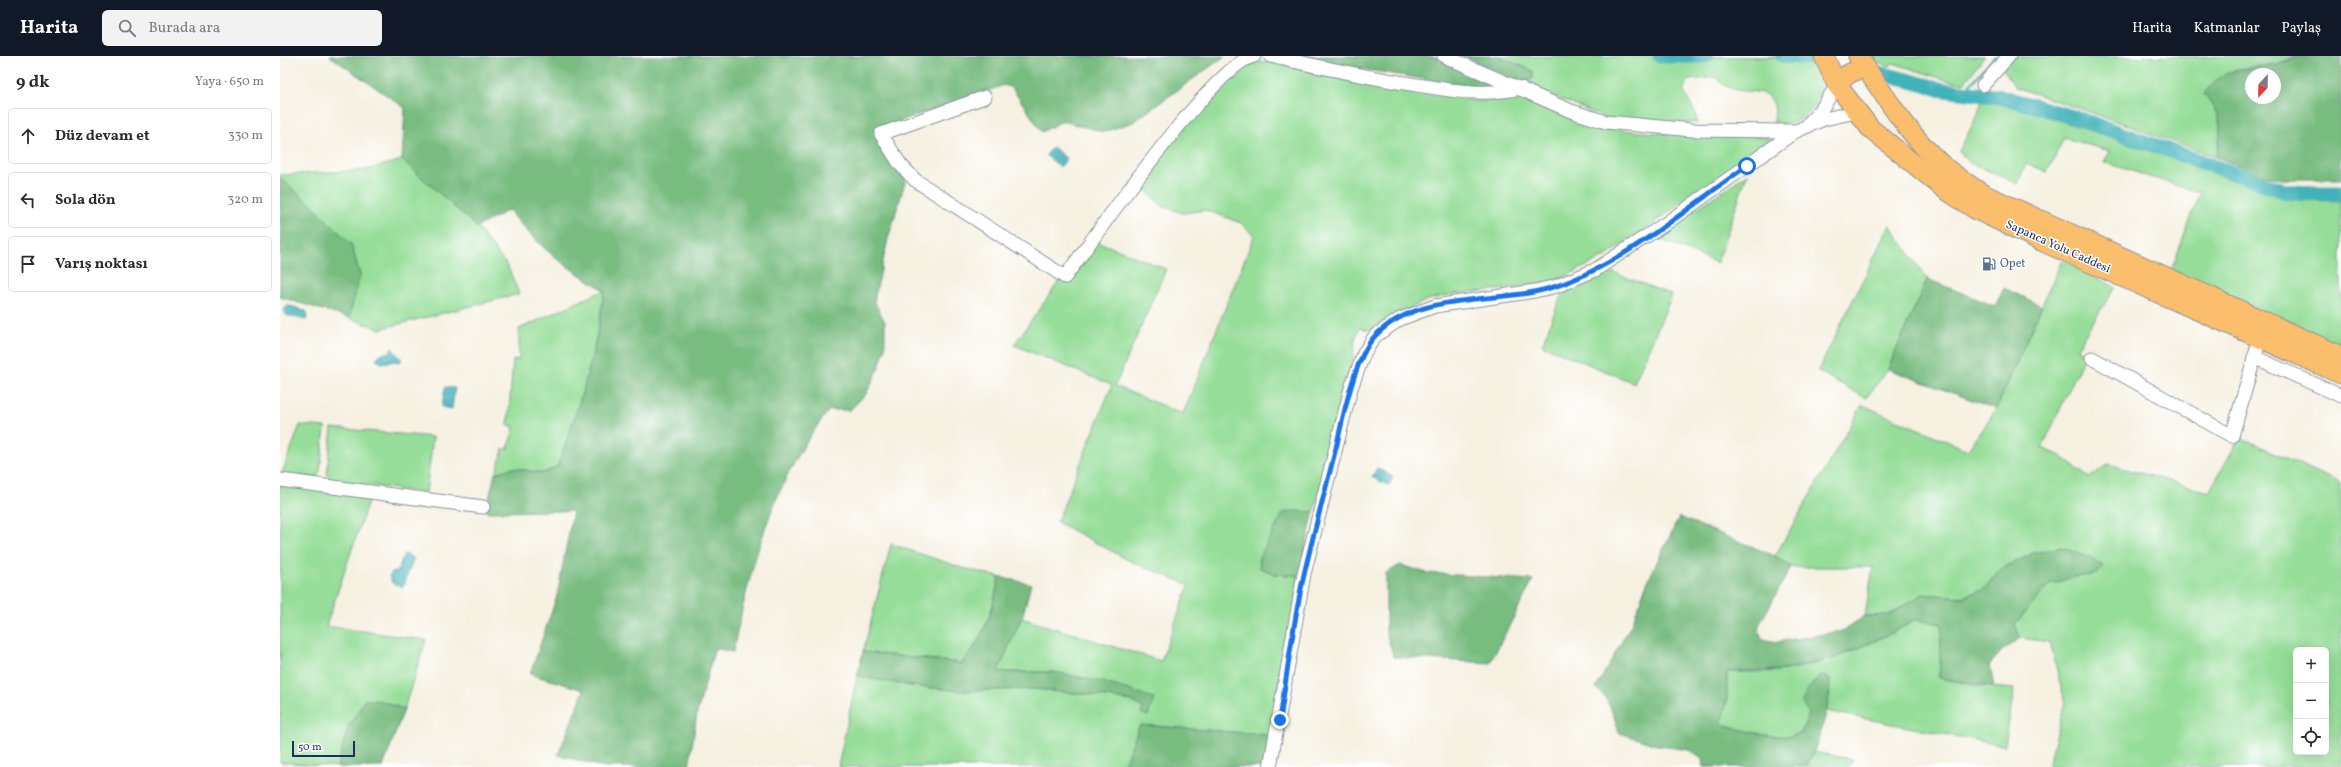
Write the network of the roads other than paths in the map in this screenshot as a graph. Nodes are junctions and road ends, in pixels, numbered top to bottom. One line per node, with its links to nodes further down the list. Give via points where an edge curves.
1 (1254, 56): 11 (street, via 1236,65 1201,98 1065,277 915,180 900,164 881,134)
2 (1270, 56): 9 (street, via 1330,70 1457,91 1491,93)
3 (1444, 56): 9 (street)
4 (1824, 56): 7 (highway, Sapanca Yolu Caddesi)
5 (2009, 56): 8 (street)
6 (1862, 61): 7 (highway); 10 (highway, Sapanca Yolu Caddesi)
7 (1837, 85): 12 (highway, Sapanca Yolu Caddesi); 13 (street, via 1821,110)
8 (1983, 85)
9 (1521, 88): 13 (street, via 1591,118 1623,125 1692,130)
10 (1884, 94): 12 (highway, via 1873,105); 15 (highway, Sapanca Yolu Caddesi, via 1928,151 1960,179 1983,194)
11 (985, 97)
12 (1856, 112): 13 (street, via 1824,119); 14 (highway, Sapanca Yolu Caddesi, via 1892,148 1975,210)
13 (1801, 129): 22 (street, via 1595,270 1535,292 1435,306 1400,319 1375,336 1364,353 1351,388 1304,574)
14 (2260, 338): 16 (street); 18 (highway, Sapanca Yolu Caddesi)
15 (2341, 356)
16 (2254, 357): 17 (street, via 2232,436); 19 (street)
17 (2092, 358)
18 (2341, 374)
19 (2341, 396)
20 (280, 480): 21 (street)
21 (483, 507)
22 (1270, 767)

